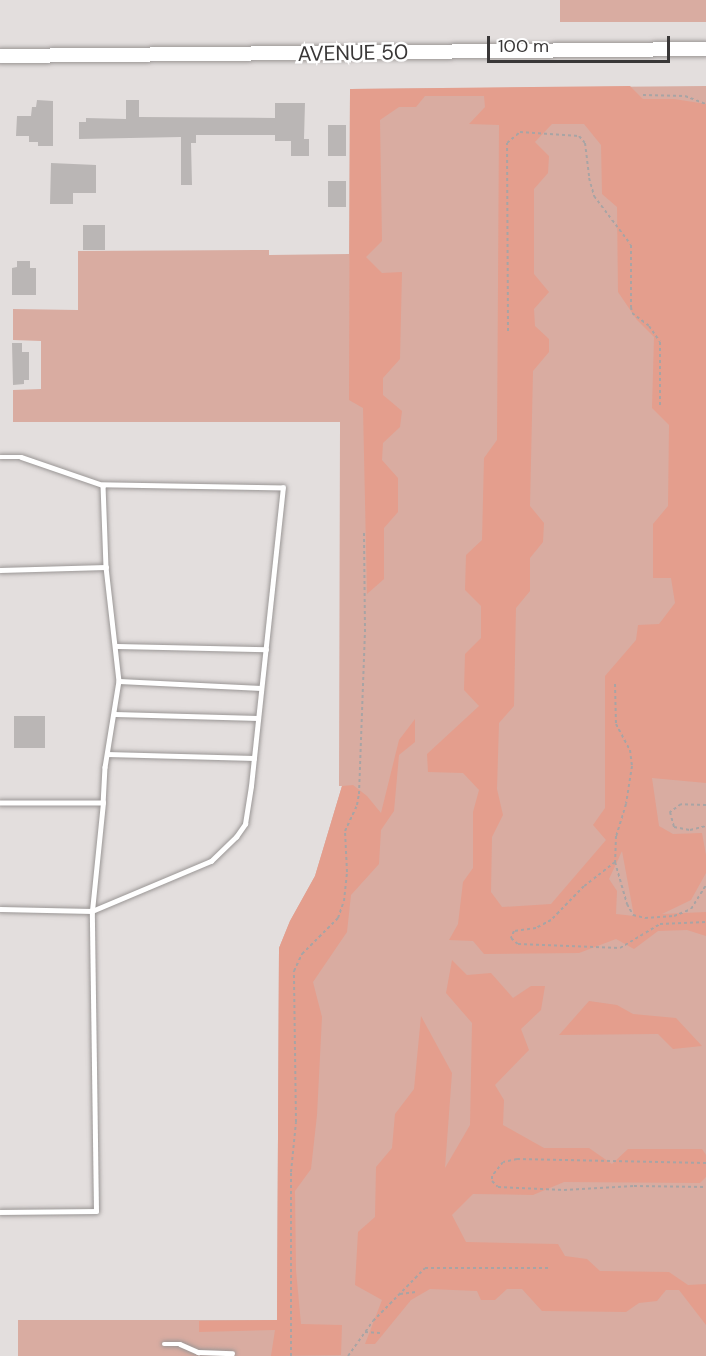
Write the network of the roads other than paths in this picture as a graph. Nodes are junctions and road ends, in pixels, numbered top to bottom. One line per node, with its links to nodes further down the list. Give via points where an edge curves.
1 (706, 48): 2 (main road, AVENUE 50)
2 (0, 56)
3 (0, 457): 4 (lane, via 21,457)
4 (103, 485): 5 (lane); 8 (lane, via 283,488)
5 (106, 567): 6 (lane); 7 (lane)
6 (0, 570)
7 (117, 646): 8 (lane); 9 (lane)
8 (266, 649): 10 (lane)
9 (119, 681): 10 (lane); 11 (lane)
10 (261, 688): 12 (lane)
11 (115, 714): 12 (lane); 13 (lane)
12 (258, 718): 14 (lane)
13 (107, 754): 14 (lane); 16 (lane)
14 (254, 758): 18 (lane, via 245,824 224,850 195,870)
15 (0, 803): 16 (lane)
16 (103, 803): 18 (lane)
17 (0, 909): 18 (lane)
18 (92, 911): 19 (lane, via 96,1211)
19 (0, 1212)
20 (164, 1344): 21 (lane, via 180,1344 198,1352)
21 (232, 1353)

